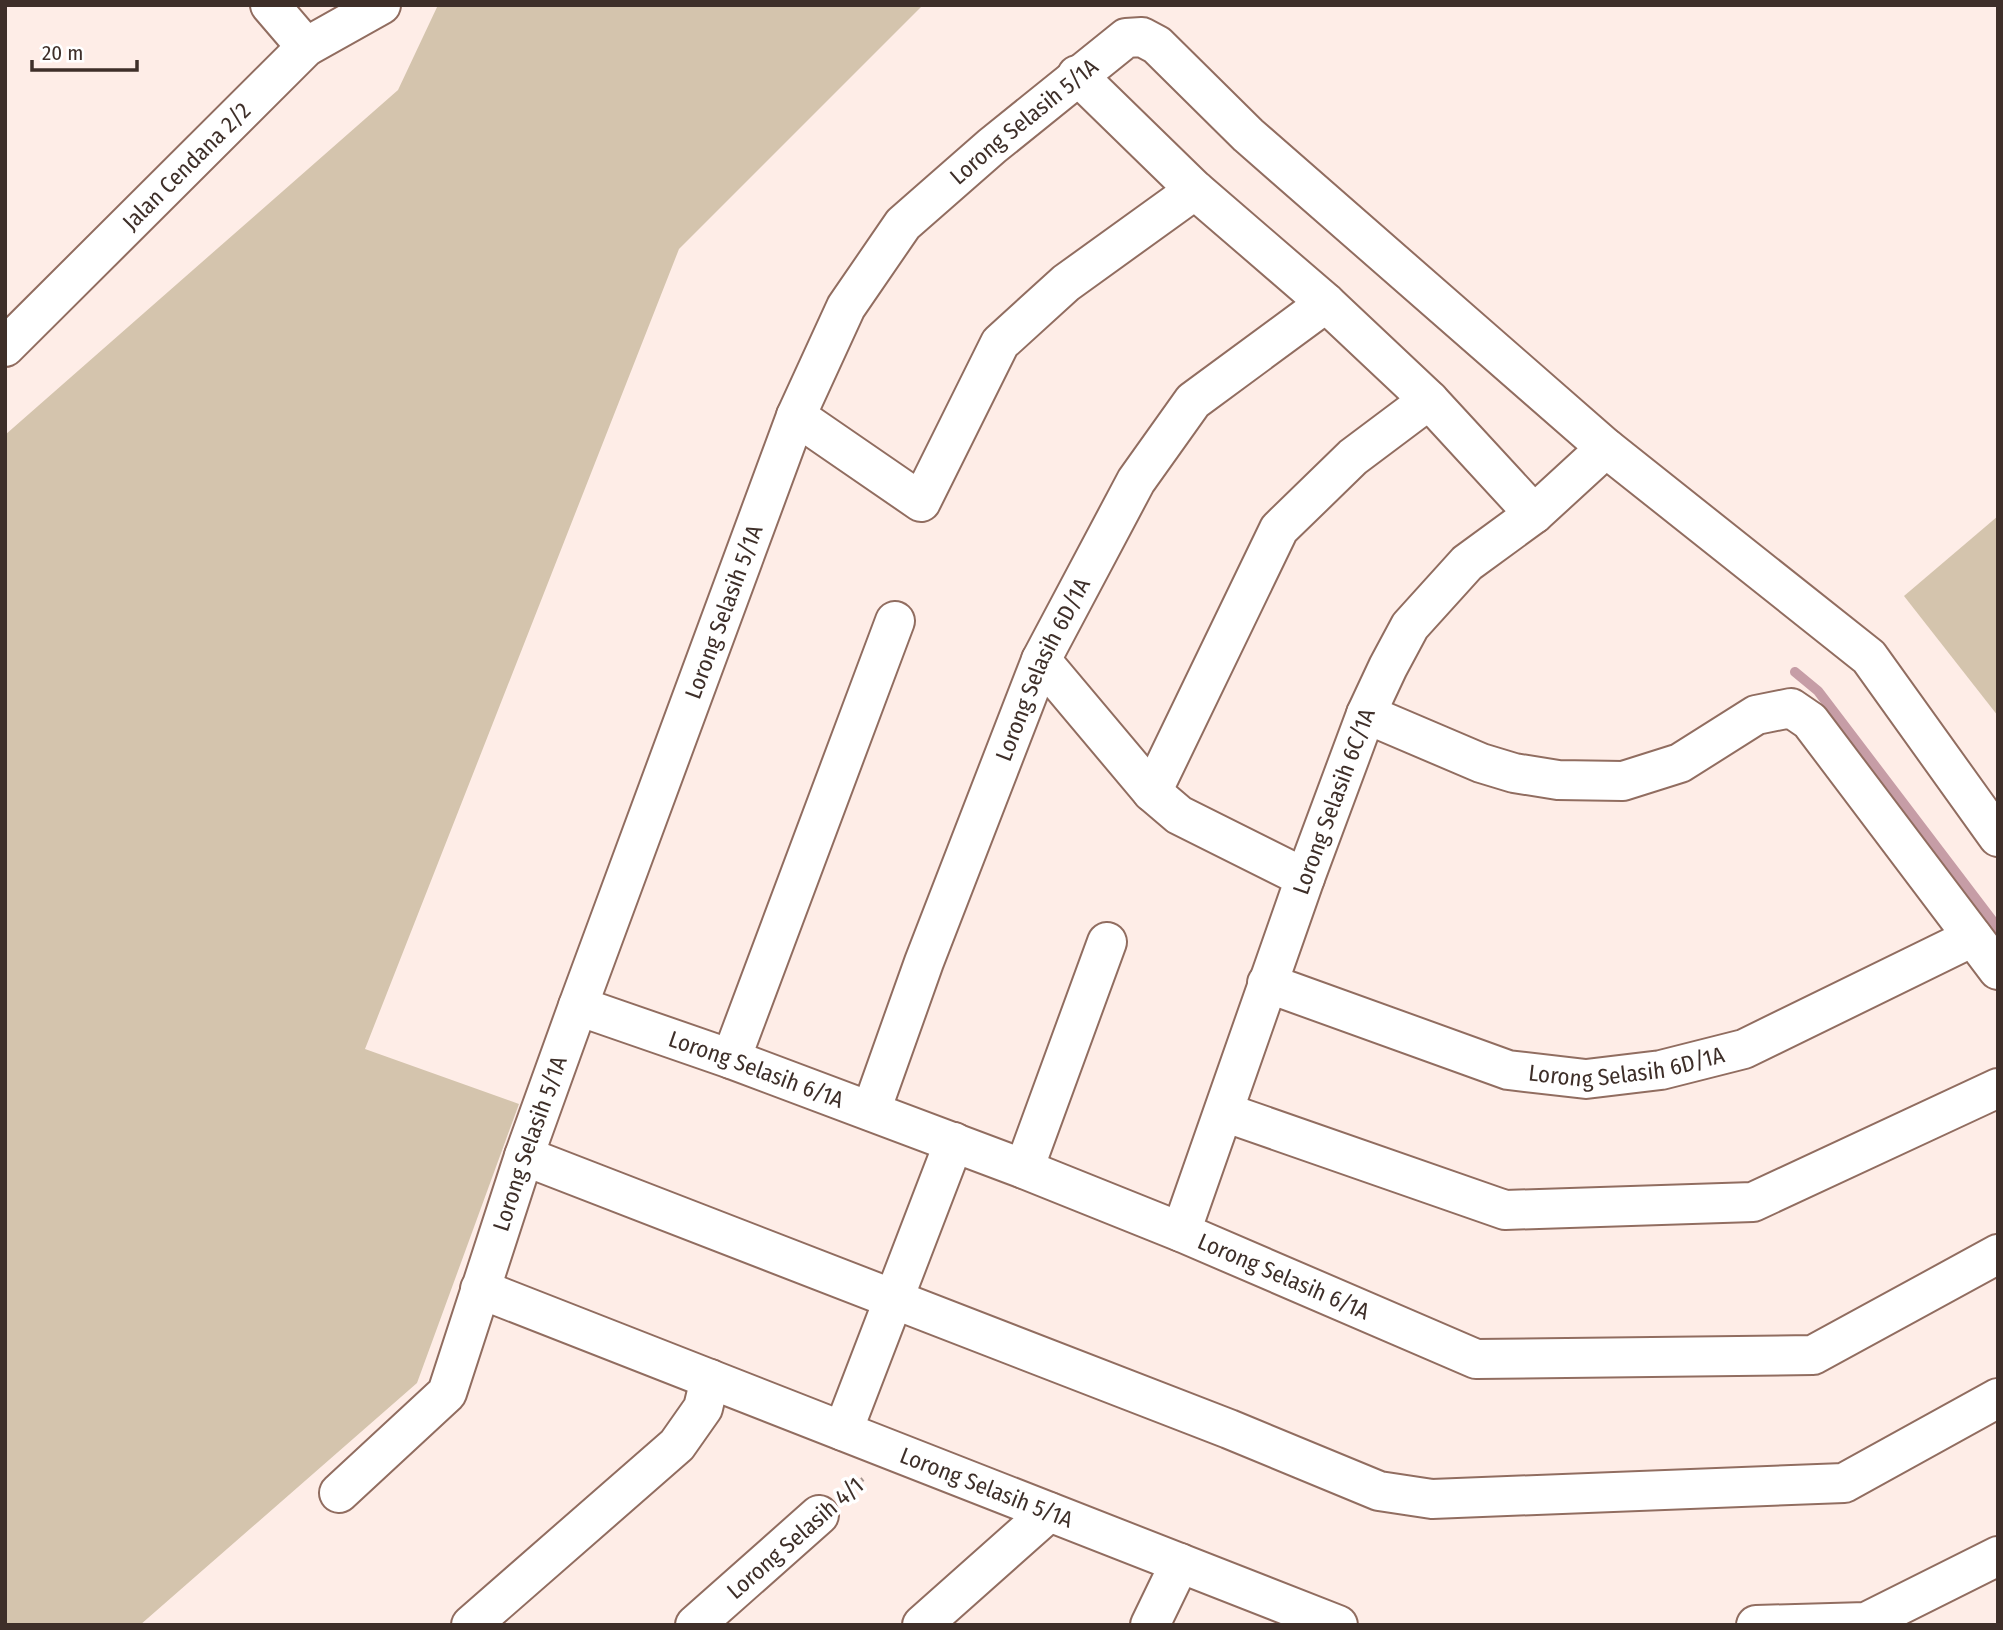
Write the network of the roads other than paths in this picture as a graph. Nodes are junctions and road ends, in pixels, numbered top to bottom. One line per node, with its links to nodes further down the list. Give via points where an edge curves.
1 (270, 5): 3 (street)
2 (381, 5): 3 (street, Jalan Cendana 2/2)
3 (306, 47): 7 (street, Jalan Cendana 2/2)
4 (1077, 75): 5 (street); 9 (street, Lorong Selasih 5/1A, via 903,224 846,307); 10 (street, Lorong Selasih 5/1A, via 1126,38 1142,37 1157,45 1248,135)
5 (1195, 190): 6 (street); 9 (street, via 1066,283 1000,342 921,502)
6 (1326, 303): 8 (street); 13 (street, Lorong Selasih 6D/1A, via 1193,401 1136,481)
7 (5, 347)
8 (1429, 400): 11 (street); 15 (street, via 1353,457 1279,529)
9 (796, 416): 22 (street, Lorong Selasih 5/1A)
10 (1606, 448): 11 (street, Lorong Selasih 6C/1A); 16 (street, via 1869,657)
11 (1534, 514): 14 (street, Lorong Selasih 6C/1A, via 1467,563 1410,626)
12 (895, 621): 23 (street)
13 (1041, 660): 15 (street); 25 (street, Lorong Selasih 6D/1A)
14 (1366, 713): 17 (street, Lorong Selasih 6C/1A); 18 (street, via 1514,773 1623,781 1680,763 1756,715 1791,708 1810,721)
15 (1152, 792): 17 (street, via 1179,815)
16 (1998, 837)
17 (1305, 878): 21 (street, Lorong Selasih 6C/1A)
18 (1973, 937): 20 (street); 21 (street, Lorong Selasih 6D/1A, via 1744,1049 1661,1070 1586,1079 1508,1070)
19 (1107, 942): 29 (street)
20 (1998, 970)
21 (1267, 982): 26 (street, Lorong Selasih 6C/1A)
22 (578, 1006): 23 (street, Lorong Selasih 6/1A); 28 (street, Lorong Selasih 5/1A)
23 (731, 1059): 25 (street, Lorong Selasih 6/1A)
24 (1998, 1088): 26 (street, via 1753,1202 1505,1210)
25 (871, 1111): 27 (street, Lorong Selasih 6/1A)
26 (1224, 1112): 30 (street, Lorong Selasih 6C/1A)
27 (954, 1142): 29 (street, Lorong Selasih 6/1A); 33 (street)
28 (524, 1156): 32 (street, Lorong Selasih 5/1A); 33 (street)
29 (1024, 1169): 30 (street, Lorong Selasih 6/1A)
30 (1181, 1232): 31 (street, Lorong Selasih 6/1A, via 1476,1359 1813,1355)
31 (1998, 1254)
32 (480, 1289): 34 (street, Lorong Selasih 5/1A); 37 (street, Lorong Selasih 5/1A, via 447,1393)
33 (892, 1300): 35 (street, via 1379,1491 1432,1499 1844,1483); 36 (street)
34 (710, 1379): 36 (street, Lorong Selasih 5/1A); 42 (street, via 703,1408 677,1445)
35 (1998, 1398)
36 (843, 1431): 38 (street, Lorong Selasih 5/1A)
37 (339, 1493)
38 (1049, 1512): 41 (street, Lorong Selasih 5/1A); 44 (street)
39 (818, 1515): 43 (street, Lorong Selasih 4/1)
40 (1998, 1556): 47 (street, via 1866,1622)
41 (1180, 1563): 45 (street); 46 (street, Lorong Selasih 5/1A)
42 (471, 1625)
43 (695, 1625)
44 (922, 1625)
45 (1150, 1625)
46 (1338, 1625)
47 (1755, 1625)

